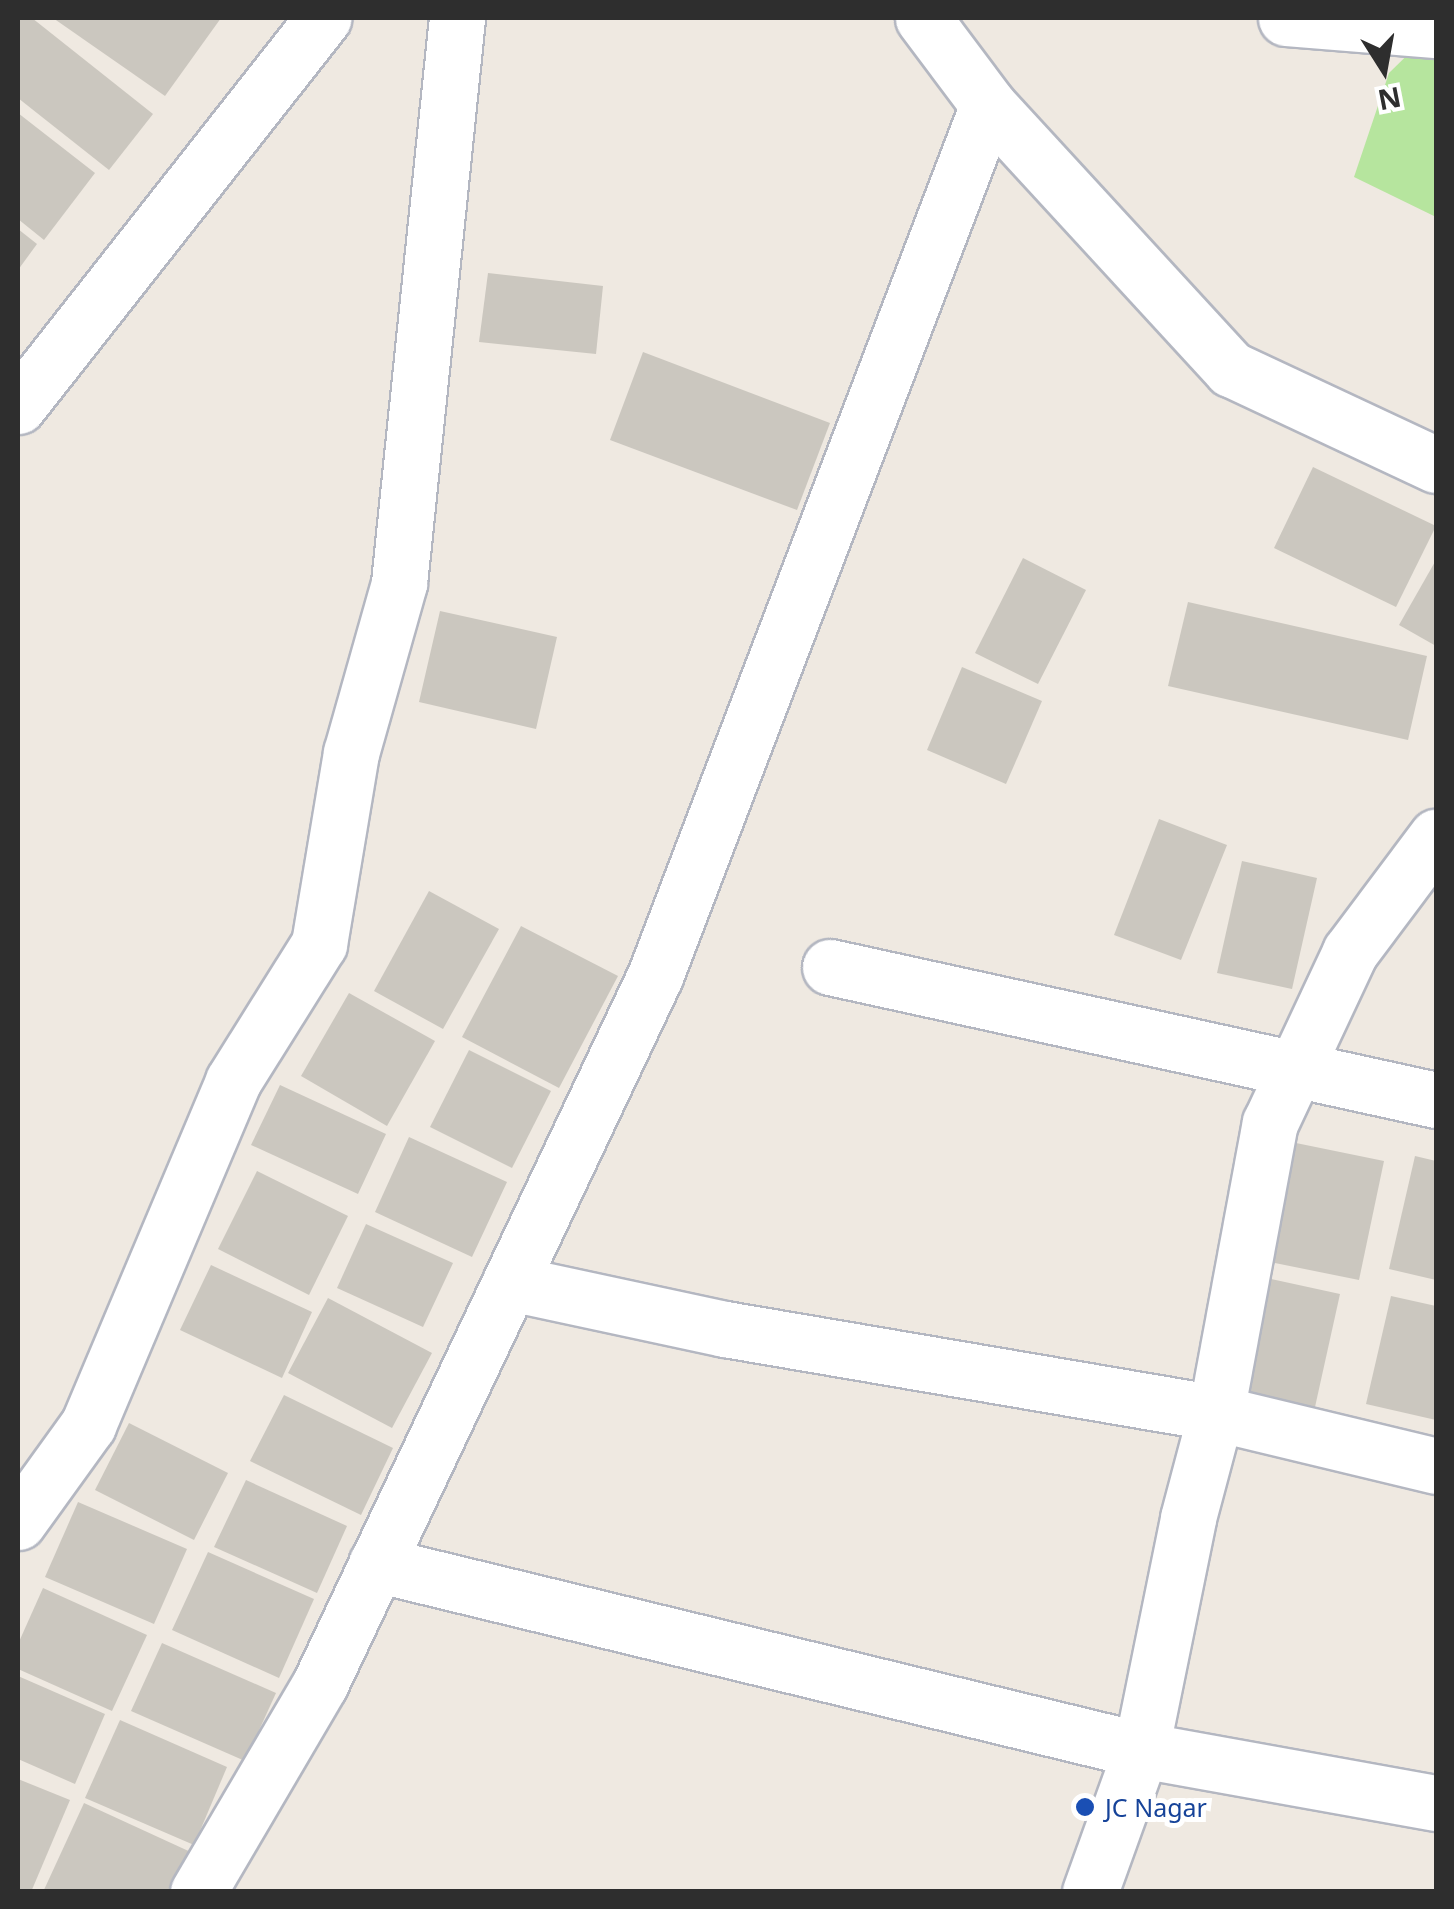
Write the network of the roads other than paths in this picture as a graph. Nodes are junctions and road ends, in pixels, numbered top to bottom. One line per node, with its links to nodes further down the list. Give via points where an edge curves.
1 (323, 18): 7 (street)
2 (457, 18): 16 (street, via 398,583 350,753 319,944 233,1082 88,1424)
3 (924, 18): 6 (street)
4 (1286, 18): 5 (street)
5 (1436, 30)
6 (988, 105): 8 (street, via 1231,369); 13 (street, via 655,976)
7 (18, 406)
8 (1436, 465)
9 (1436, 836): 11 (street, via 1350,952)
10 (830, 967): 11 (street)
11 (1295, 1069): 12 (street); 14 (street, via 1270,1123)
12 (1436, 1100)
13 (510, 1284): 14 (street, via 724,1329); 17 (street)
14 (1216, 1413): 15 (street); 18 (street)
15 (1436, 1466)
16 (18, 1522)
17 (376, 1564): 18 (street); 20 (street, via 320,1684)
18 (1142, 1750): 19 (street); 21 (street)
19 (1436, 1804)
20 (198, 1892)
21 (1090, 1892)

